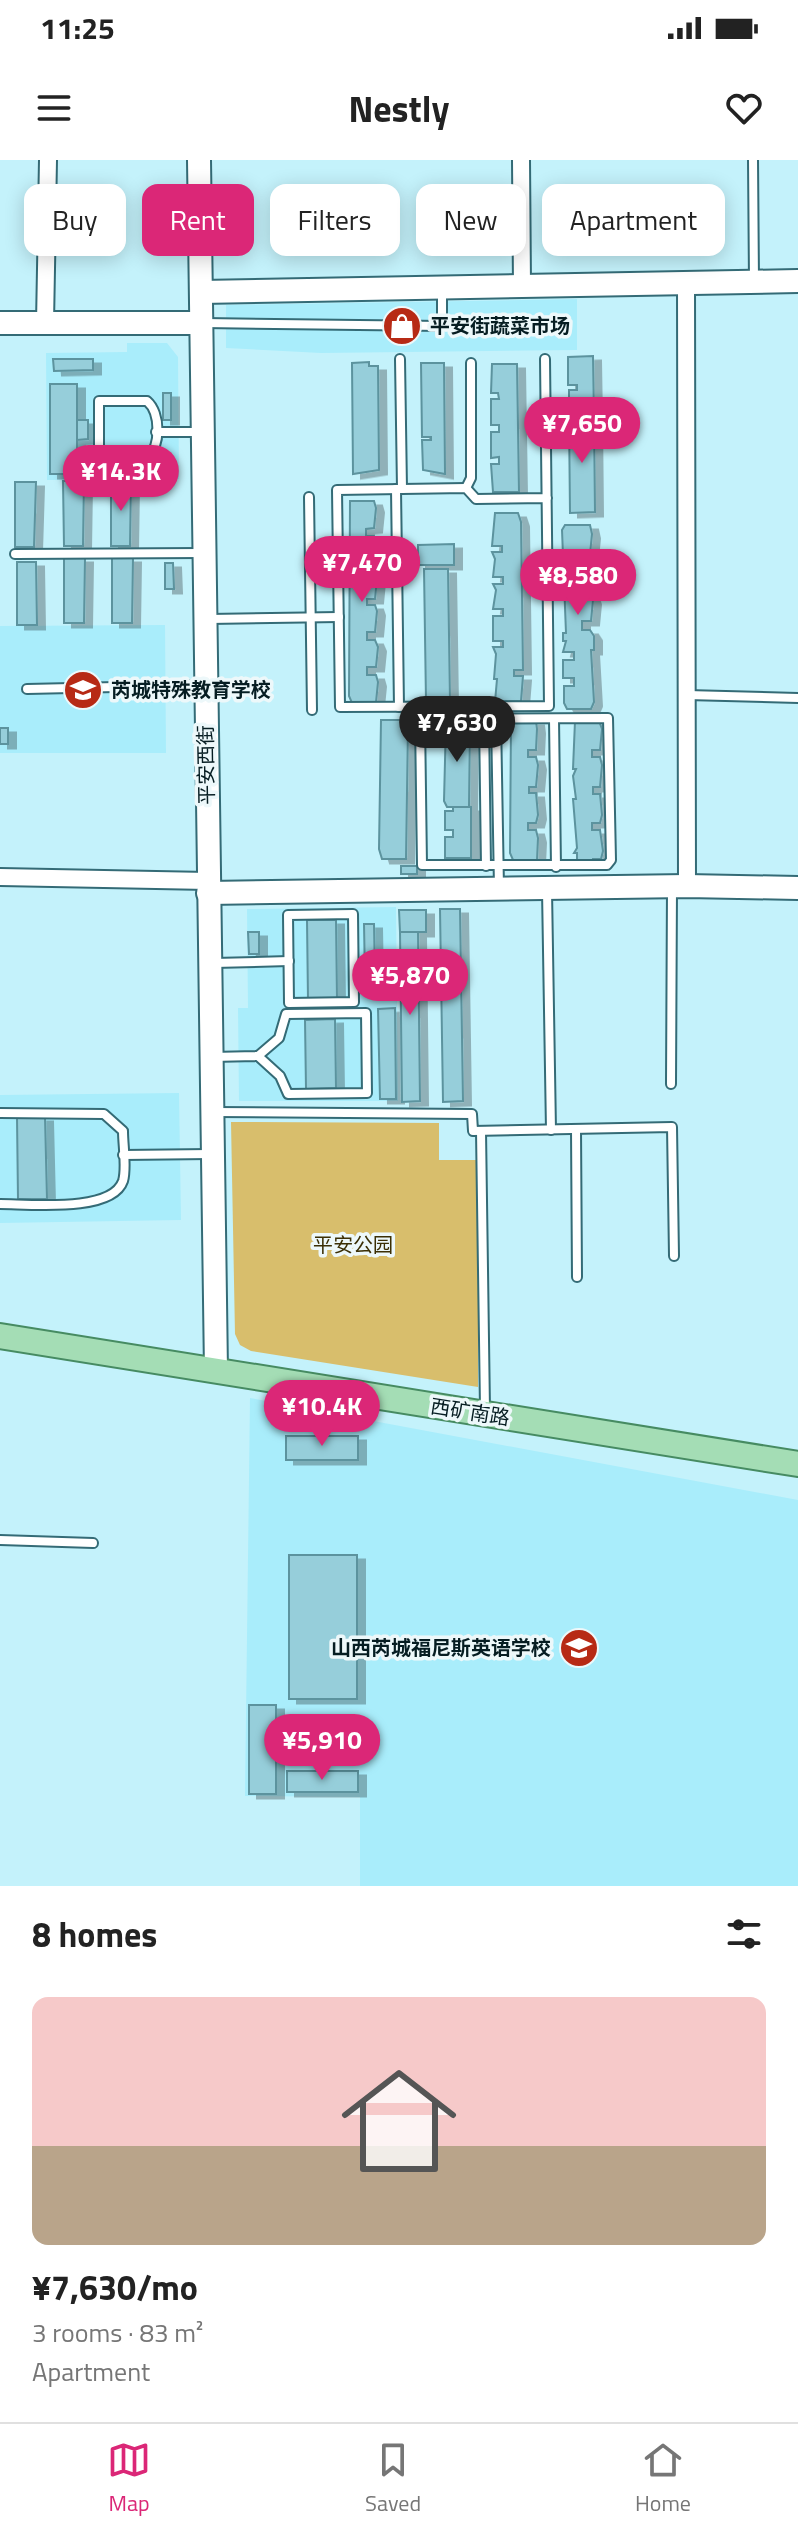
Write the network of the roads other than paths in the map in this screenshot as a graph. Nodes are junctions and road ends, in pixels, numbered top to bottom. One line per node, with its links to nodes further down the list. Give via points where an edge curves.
1 (48, 160): 12 (street)
2 (199, 160): 10 (street, 平安西街)
3 (521, 160): 8 (street)
4 (753, 160): 6 (lane)
5 (798, 281): 6 (street)
6 (754, 282): 7 (street)
7 (686, 283): 8 (street); 30 (street)
8 (522, 286): 9 (street)
9 (442, 288): 10 (street); 13 (lane, via 442,326)
10 (201, 292): 13 (street, 平安西街)
11 (0, 323): 12 (street)
12 (45, 323): 13 (street)
13 (201, 323): 18 (street, 平安西街)
14 (400, 359): 20 (lane)
15 (545, 359): 22 (lane)
16 (471, 363): 19 (lane, via 471,478)
17 (156, 432): 17 (lane, via 156,412 147,401 99,401 99,459 147,458 156,449); 18 (lane)
18 (202, 432): 23 (street, 平安西街)
19 (466, 488): 20 (lane); 22 (lane, via 476,499)
20 (399, 489): 26 (lane, via 337,490); 32 (lane)
21 (309, 497): 25 (lane)
22 (547, 498): 32 (lane, via 549,706)
23 (203, 553): 24 (lane); 27 (street, 平安西街)
24 (15, 554)
25 (311, 617): 26 (lane); 27 (lane); 33 (lane)
26 (339, 617): 32 (lane, via 340,707)
27 (204, 619): 28 (street, 平安西街)
28 (205, 685): 29 (lane); 42 (street, 平安西街)
29 (27, 689)
30 (686, 695): 31 (lane); 41 (street)
31 (798, 698)
32 (399, 707)
33 (312, 710)
34 (484, 719): 35 (lane); 37 (lane); 37 (lane, via 420,719 422,865)
35 (496, 719): 36 (lane); 39 (lane)
36 (554, 719): 40 (lane); 40 (lane, via 608,718 611,860)
37 (486, 866): 39 (lane)
38 (0, 877): 42 (street)
39 (498, 877): 40 (street); 42 (street)
40 (552, 877): 41 (street); 52 (lane)
41 (679, 886): 43 (street); 48 (lane)
42 (208, 887): 45 (street, 平安西街)
43 (798, 888)
44 (289, 961): 44 (lane, via 288,915 353,914 354,1002 289,1003); 45 (lane)
45 (209, 963): 47 (street, 平安西街)
46 (258, 1056): 46 (lane, via 279,1038 286,1014 366,1013 367,1093 288,1094 280,1076); 47 (lane)
47 (211, 1057): 49 (street, 平安西街)
48 (671, 1084)
49 (212, 1112): 53 (lane, via 472,1114 473,1131); 54 (street, 平安西街)
50 (0, 1113): 55 (lane, via 104,1114 123,1131)
51 (576, 1129): 52 (lane); 57 (lane, via 672,1127); 58 (lane)
52 (551, 1130): 53 (lane)
53 (481, 1131): 61 (lane)
54 (213, 1154): 55 (lane); 60 (street, 平安西街)
55 (123, 1155): 56 (lane, via 124,1179 101,1201)
56 (0, 1204)
57 (674, 1256)
58 (577, 1277)
59 (0, 1336): 60 (main road, 西矿南路)
60 (216, 1371): 61 (main road, 西矿南路)
61 (485, 1414): 62 (main road, 西矿南路)
62 (798, 1464)
63 (0, 1540): 64 (lane)
64 (93, 1543)

